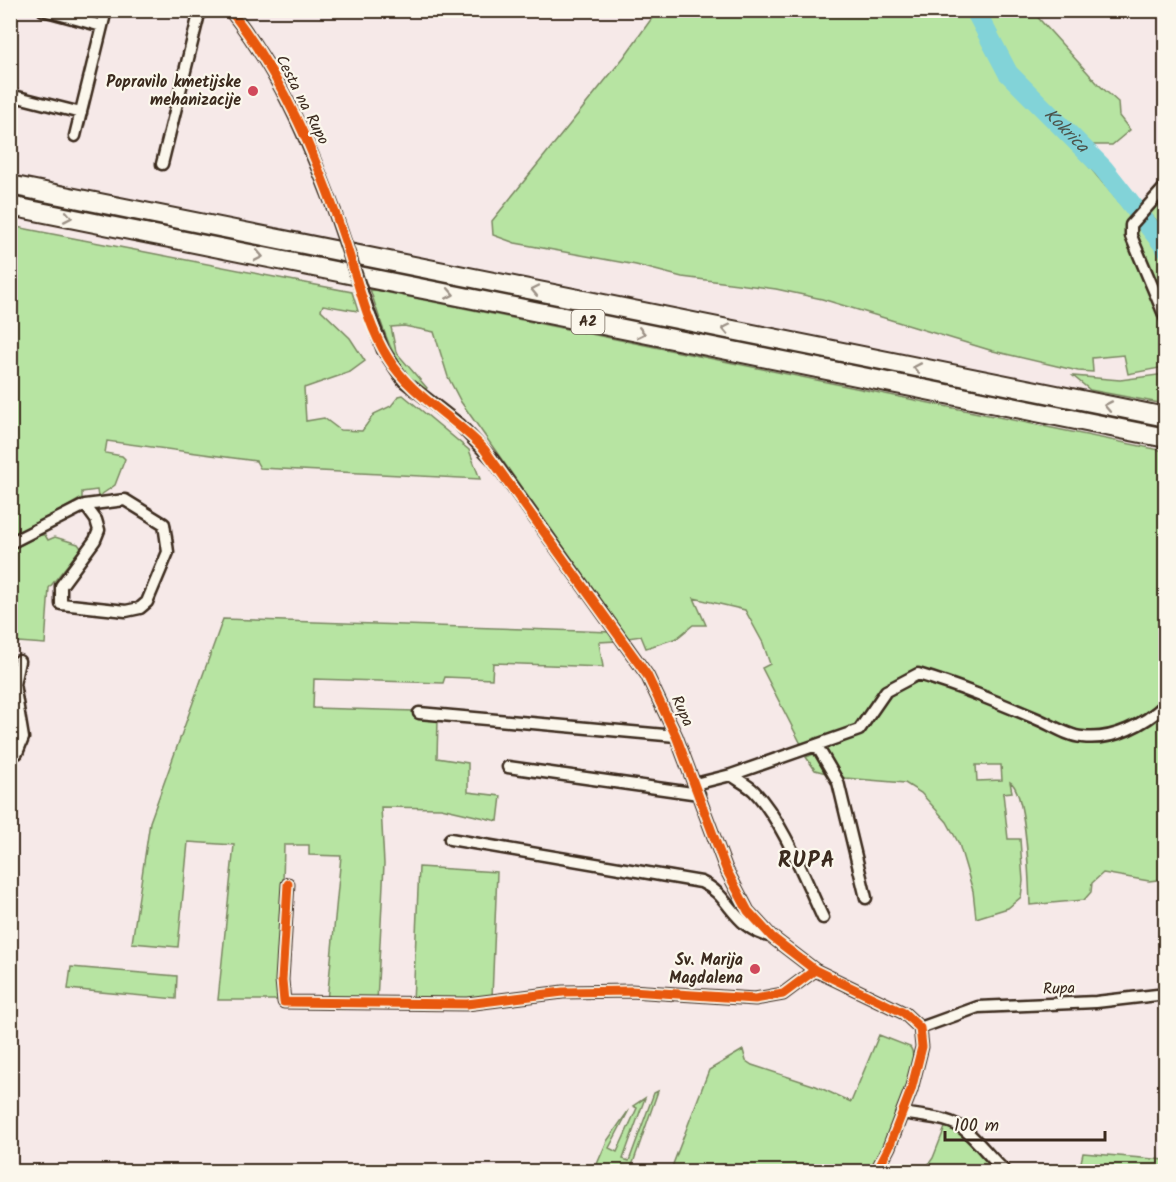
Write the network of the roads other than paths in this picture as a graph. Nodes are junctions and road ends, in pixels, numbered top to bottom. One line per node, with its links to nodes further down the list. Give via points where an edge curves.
1 (44, 10): 5 (street)
2 (106, 10): 5 (street)
3 (200, 10): 9 (street)
4 (230, 10): 13 (street, Cesta na Rupo, bridge, via 291,103 334,210)
5 (102, 26): 7 (street)
6 (10, 95): 7 (street)
7 (81, 113): 8 (street)
8 (75, 136)
9 (162, 164)
10 (10, 185): 15 (highway, A2, one-way to 10)
11 (1166, 186): 14 (street, via 1131,225 1131,236)
12 (10, 206): 16 (highway, A2, one-way to 16)
13 (369, 313): 22 (street, Rupa, via 383,350 404,381 473,437 508,480 636,658 660,698)
14 (1166, 320)
15 (1166, 417)
16 (1166, 438)
17 (85, 506): 17 (street, via 99,530 61,586 61,604 126,611 140,608 147,602 168,552 164,524 125,500); 18 (street)
18 (10, 543)
19 (19, 661): 24 (street, via 14,684 23,738 16,753)
20 (1166, 704): 23 (street, via 1150,719 1132,727 1106,736 1081,737 957,685 918,674 886,691 859,730)
21 (419, 713): 22 (street, Rupa)
22 (676, 736): 27 (street, Rupa)
23 (817, 746): 26 (street); 30 (street, via 837,782)
24 (10, 754)
25 (508, 767): 27 (street)
26 (731, 775): 27 (street); 31 (street, via 754,790 768,810)
27 (697, 789): 32 (street, Rupa, via 735,888 748,911)
28 (450, 839): 32 (street, Rupa, via 701,882 713,887 737,918 757,934)
29 (288, 884): 33 (street, via 284,1002 467,1004 563,992 631,991 755,999 783,994)
30 (866, 898)
31 (823, 918)
32 (772, 937): 33 (street, Rupa)
33 (815, 970): 35 (street, Rupa, via 904,1013)
34 (1166, 994): 35 (street, Rupa, via 1096,1002 978,1007)
35 (920, 1028): 36 (street, via 920,1058)
36 (903, 1113): 37 (street); 38 (street, via 947,1121 965,1130)
37 (876, 1172)
38 (1006, 1172)

